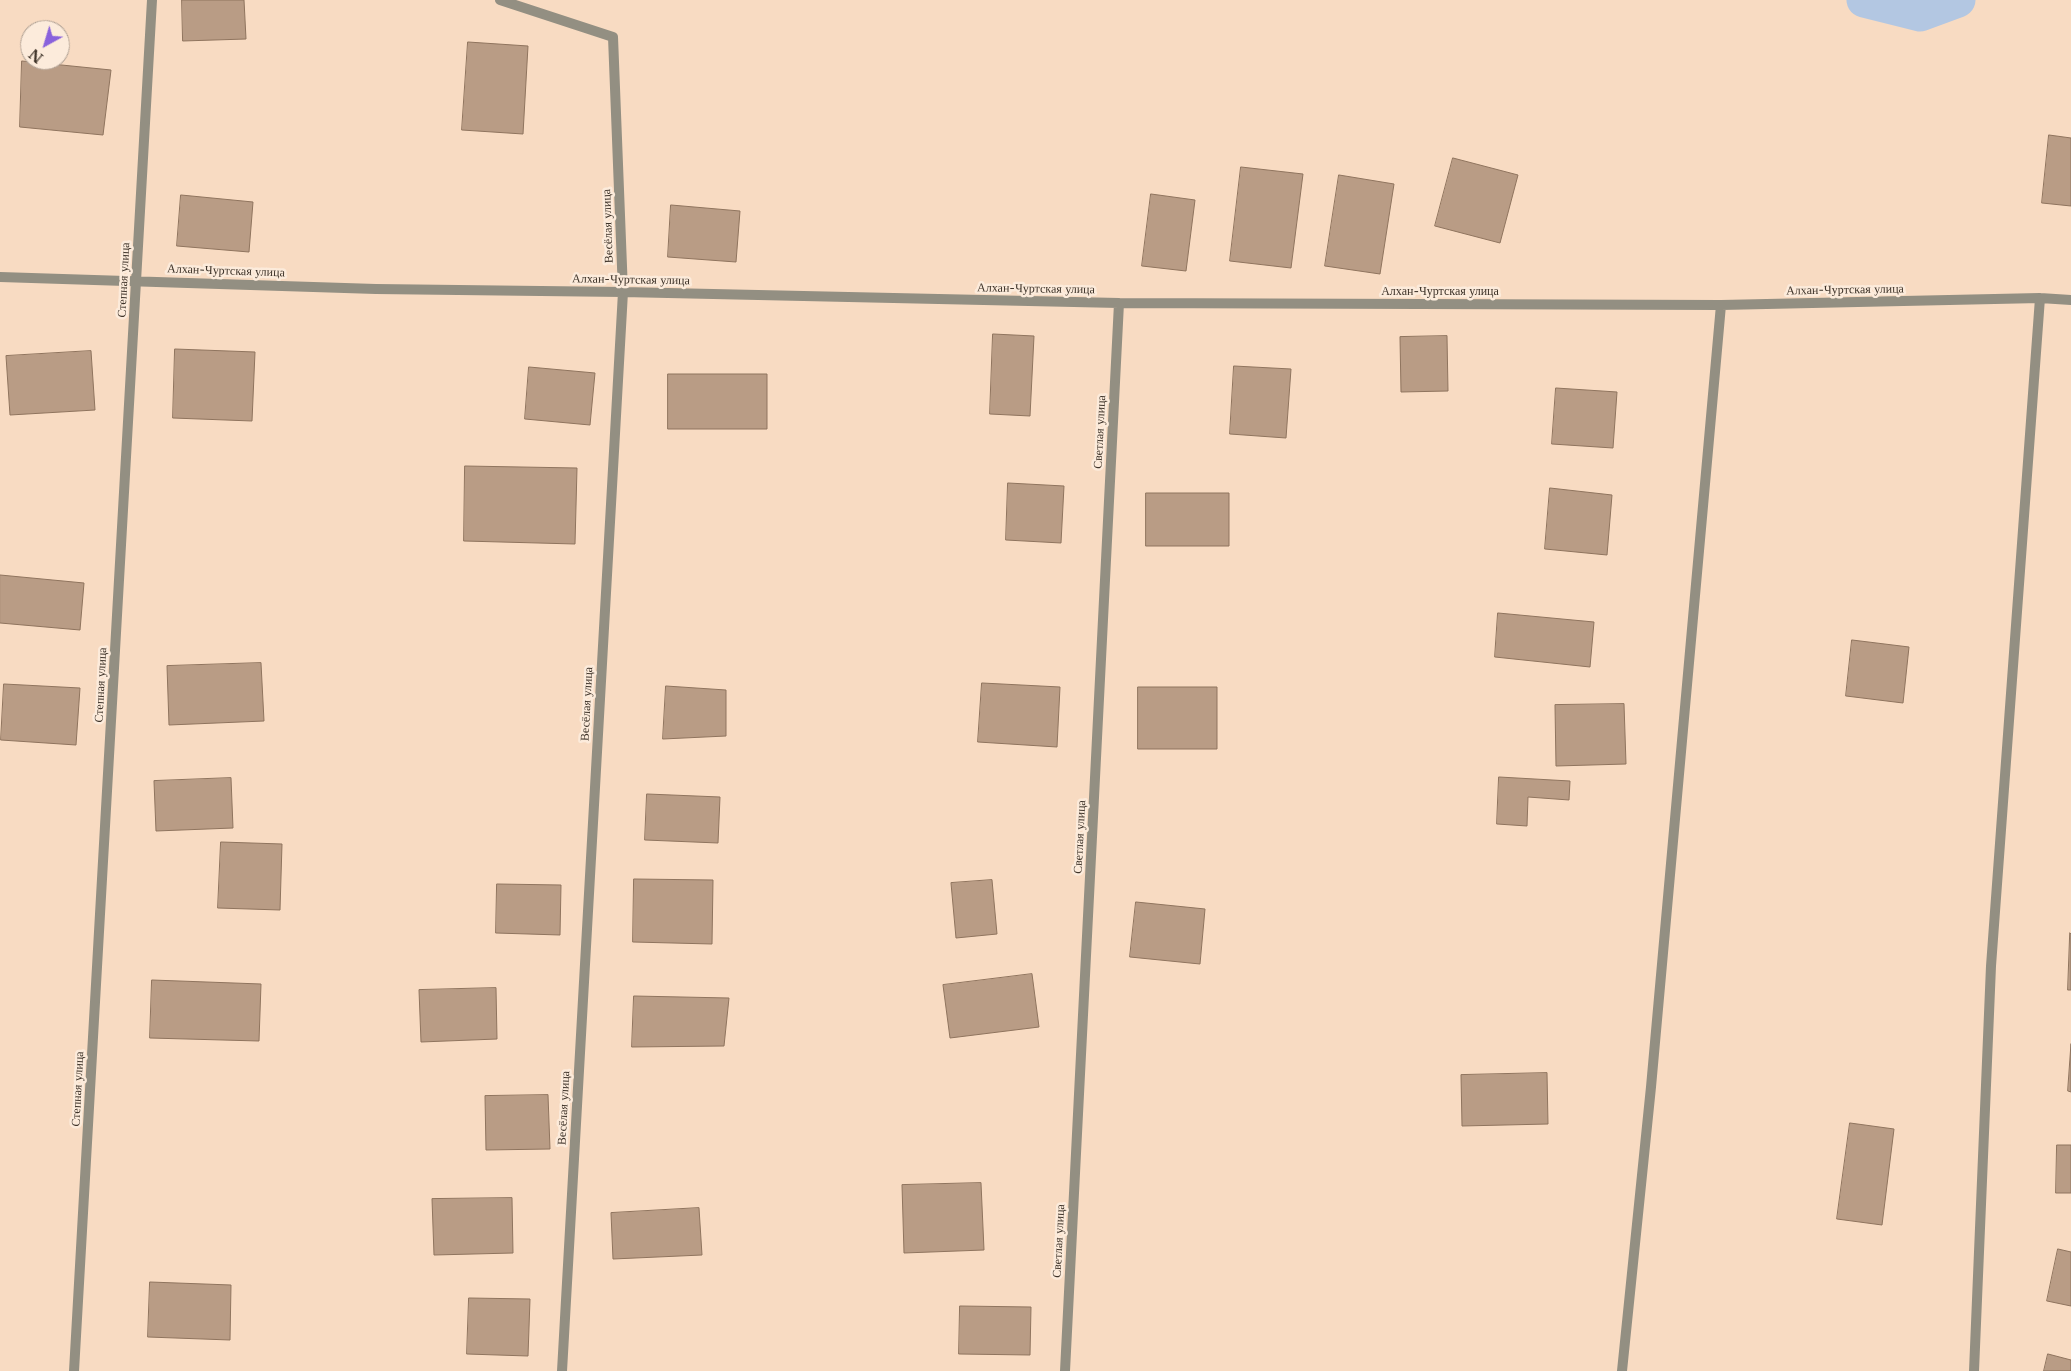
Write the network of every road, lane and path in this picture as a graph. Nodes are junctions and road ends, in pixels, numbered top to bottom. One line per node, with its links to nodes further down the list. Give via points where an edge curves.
1 (152, 0): 4 (street, Степная улица)
2 (500, 0): 5 (street, Весёлая улица, via 613,37)
3 (0, 277): 4 (street, Алхан-Чуртская улица)
4 (137, 281): 5 (street, Алхан-Чуртская улица, via 376,289); 10 (street, Степная улица)
5 (623, 292): 8 (street, Алхан-Чуртская улица); 11 (street, Весёлая улица)
6 (2040, 298): 7 (street, Алхан-Чуртская улица); 9 (street, Алхан-Чуртская улица); 14 (street, via 1991,966)
7 (2071, 300)
8 (1119, 304): 9 (street, Алхан-Чуртская улица); 12 (street, Светлая улица)
9 (1721, 305): 13 (street, via 1651,1087)
10 (74, 1371)
11 (562, 1371)
12 (1065, 1371)
13 (1622, 1371)
14 (1974, 1371)

